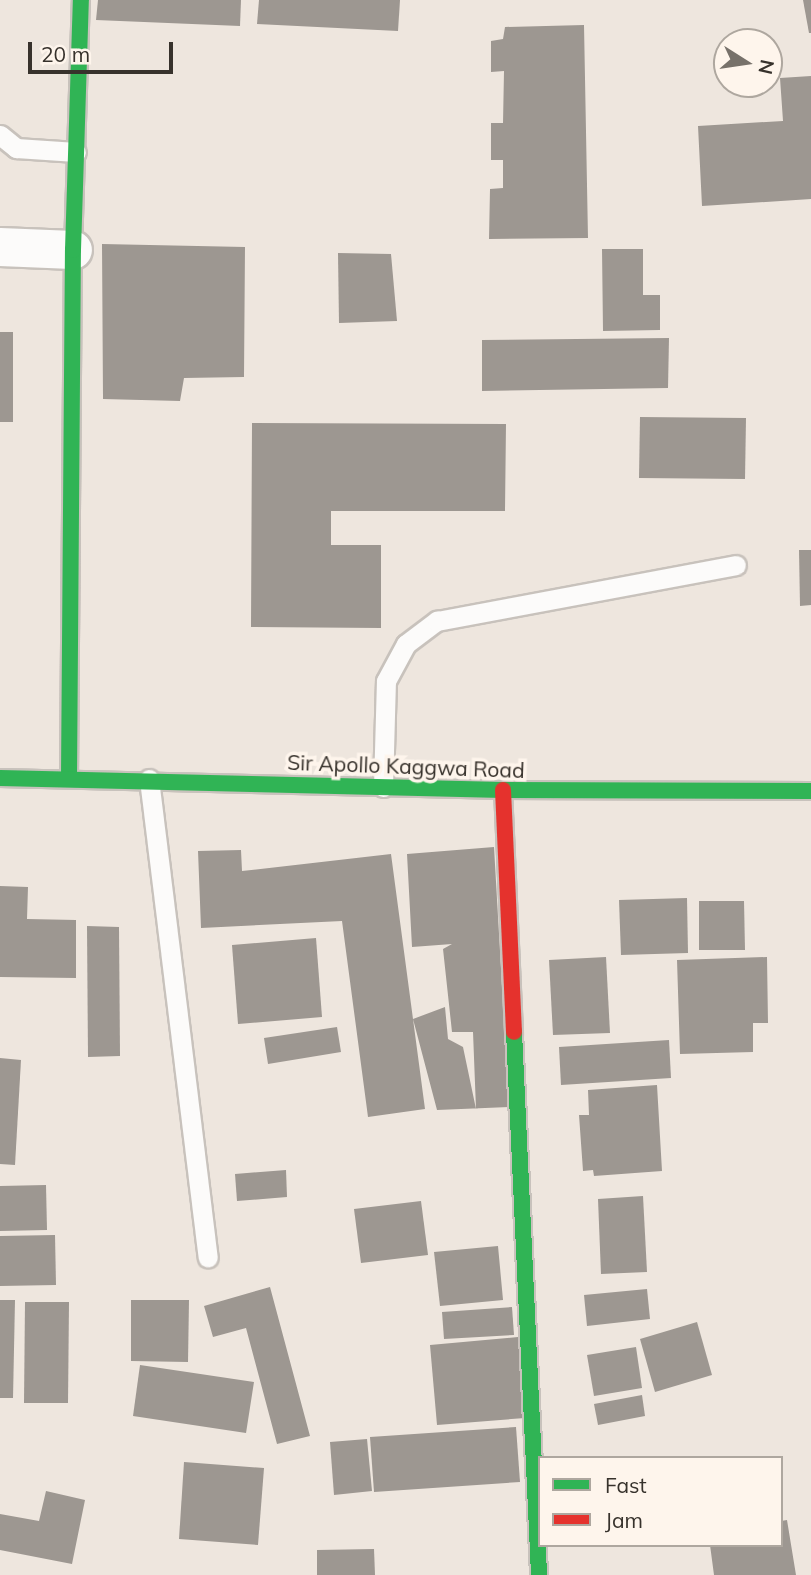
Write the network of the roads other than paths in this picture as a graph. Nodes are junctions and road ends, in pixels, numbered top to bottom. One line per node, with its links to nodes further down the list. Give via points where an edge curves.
1 (81, 0): 3 (street)
2 (0, 135): 3 (lane, via 16,148)
3 (76, 152): 5 (street)
4 (0, 247): 5 (street)
5 (74, 250): 7 (street)
6 (736, 565): 10 (lane, via 437,621 406,644 386,681)
7 (69, 777): 8 (street, Sir Apollo Kaggwa Road); 9 (street, Sir Apollo Kaggwa Road)
8 (0, 778)
9 (149, 779): 10 (street, Sir Apollo Kaggwa Road); 13 (lane)
10 (383, 787): 11 (street, Sir Apollo Kaggwa Road)
11 (503, 790): 12 (street, Sir Apollo Kaggwa Road); 14 (street)
12 (811, 791)
13 (208, 1256)
14 (539, 1575)

